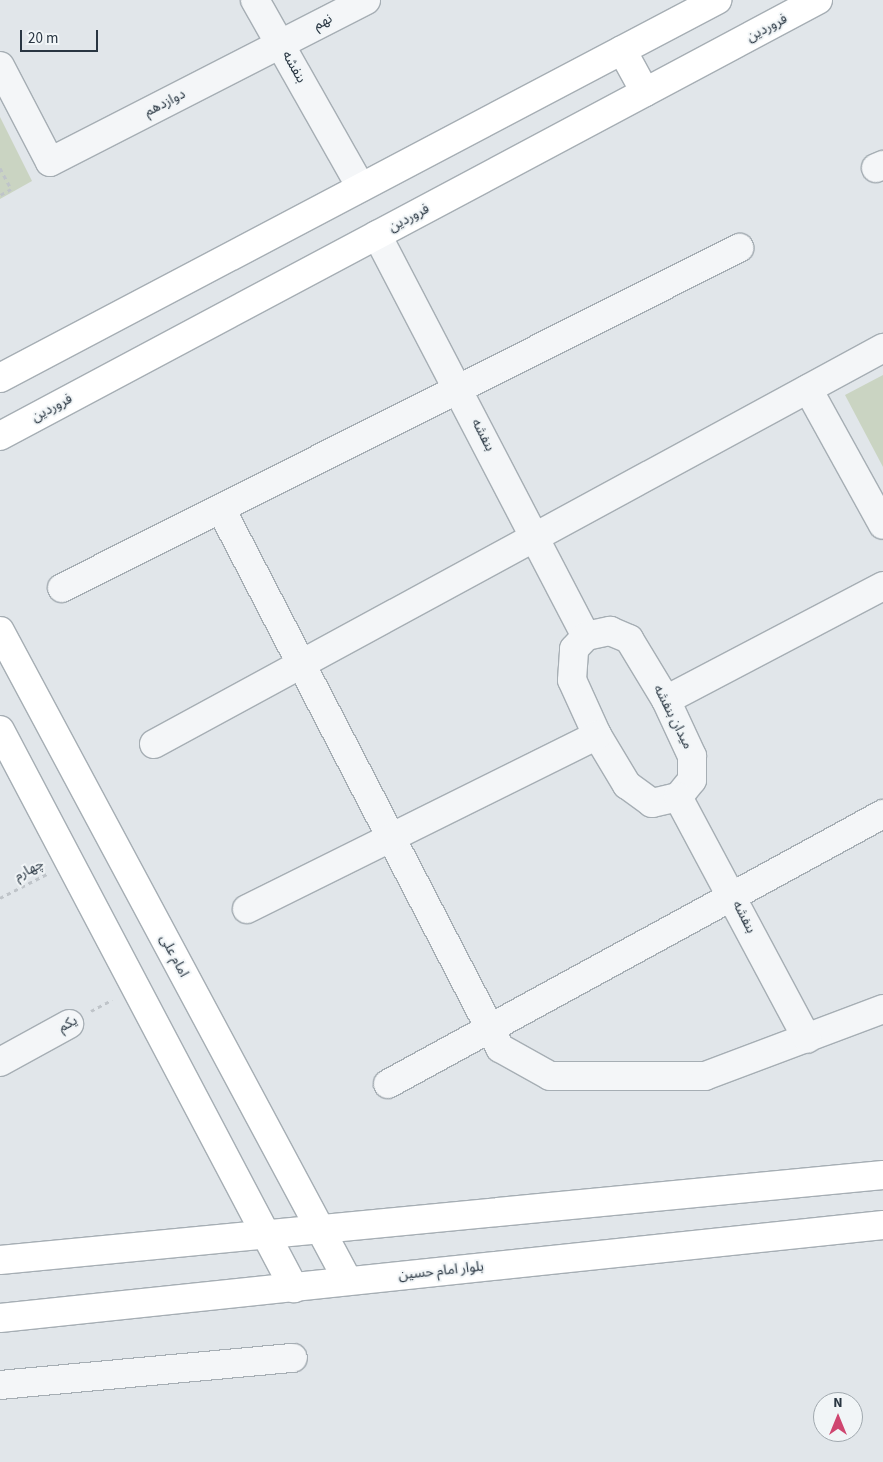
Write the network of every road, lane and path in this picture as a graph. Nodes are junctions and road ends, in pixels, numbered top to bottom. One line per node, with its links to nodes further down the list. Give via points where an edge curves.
1 (255, 0): 5 (street, بنفشه)
2 (366, 0): 5 (street, نهم)
3 (717, 0): 6 (street)
4 (818, 0): 8 (street, فروردین)
5 (281, 44): 7 (street, دوازدهم, via 50,162); 10 (street, بنفشه)
6 (622, 50): 8 (street); 10 (street)
7 (0, 66)
8 (645, 92): 12 (street, فروردین)
9 (0, 168): 11 (path, via 11,189)
10 (361, 188): 15 (street)
11 (0, 195)
12 (378, 235): 16 (street, بنفشه); 18 (street, فروردین)
13 (739, 248): 16 (street)
14 (883, 348): 17 (street)
15 (0, 378)
16 (460, 388): 19 (street); 21 (street, بنفشه)
17 (808, 389): 20 (street); 21 (street)
18 (0, 436)
19 (221, 508): 23 (street); 26 (street)
20 (883, 525)
21 (535, 537): 25 (street, بنفشه); 26 (street)
22 (883, 586): 27 (street)
23 (62, 588)
24 (0, 631): 48 (street, امام علی)
25 (586, 636): 27 (street, میدان بنفشه, via 610,631 629,639); 29 (street, via 574,649 572,680)
26 (302, 664): 30 (street); 33 (street)
27 (666, 700): 31 (street, میدان بنفشه, via 692,756 692,780)
28 (0, 730): 34 (street)
29 (597, 735): 31 (street, via 627,785 652,803); 33 (street)
30 (154, 744)
31 (678, 797): 35 (street, بنفشه)
32 (883, 814): 35 (street)
33 (392, 838): 37 (street); 41 (street)
34 (69, 862): 36 (path, چهارم); 38 (street)
35 (734, 897): 41 (street); 42 (street, بنفشه)
36 (0, 898)
37 (247, 909)
38 (136, 987): 40 (path, یکم); 47 (street)
39 (883, 1009): 42 (street)
40 (69, 1024): 43 (street, یکم)
41 (490, 1028): 42 (street, via 500,1048 550,1076 705,1076); 44 (street)
42 (807, 1039)
43 (0, 1062)
44 (388, 1084)
45 (883, 1175): 48 (street)
46 (883, 1225): 50 (street, بلوار امام حسین)
47 (265, 1232): 48 (street); 49 (street); 51 (street)
48 (322, 1232): 50 (street, امام علی)
49 (0, 1260)
50 (348, 1281): 51 (street, بلوار امام حسین)
51 (294, 1288): 52 (street, بلوار امام حسین)
52 (0, 1318)
53 (293, 1358): 54 (street)
54 (0, 1385)

